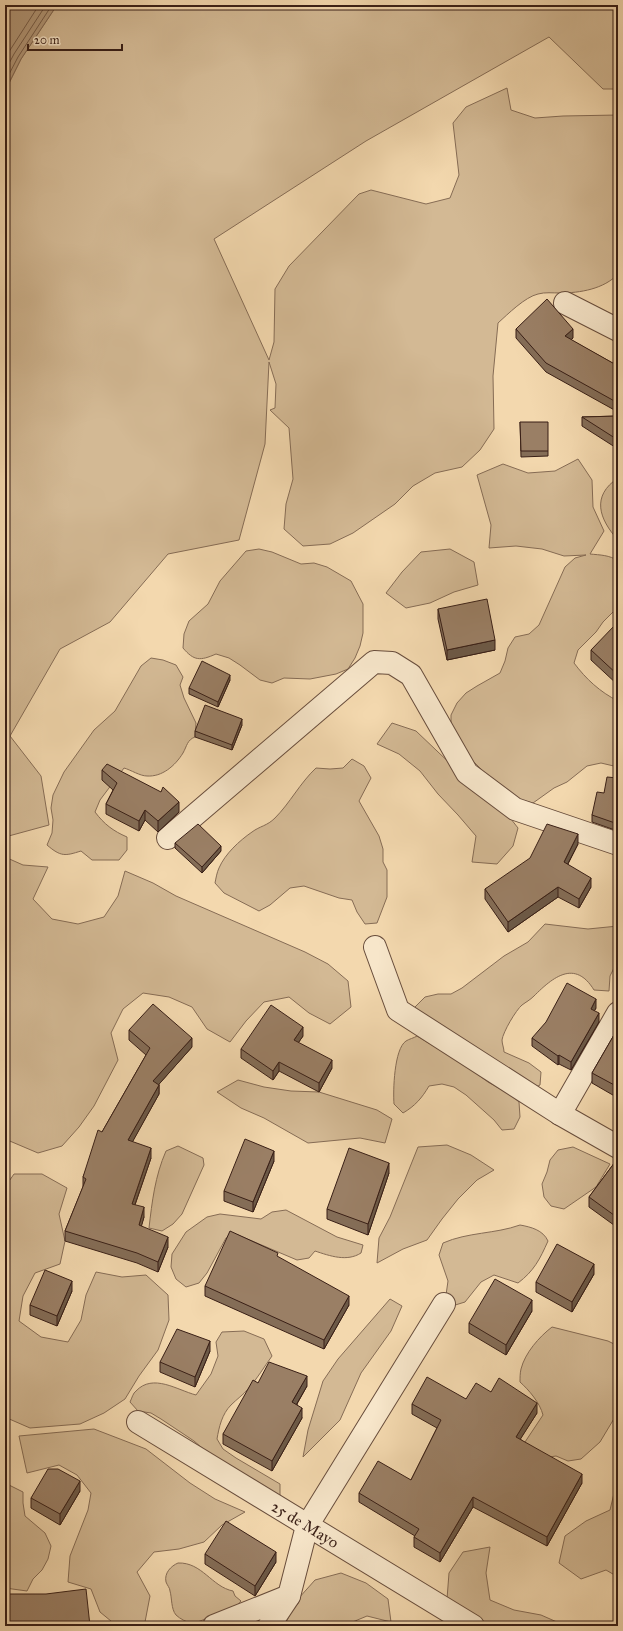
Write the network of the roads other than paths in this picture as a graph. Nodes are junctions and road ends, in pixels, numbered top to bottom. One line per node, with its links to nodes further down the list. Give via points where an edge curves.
1 (565, 303): 2 (street)
2 (618, 330)
3 (168, 838): 4 (street, via 374,662 392,663 411,675 467,773 515,809)
4 (618, 844)
5 (375, 947): 7 (street, via 398,1010)
6 (618, 1013): 7 (street)
7 (560, 1114): 8 (street)
8 (618, 1148)
9 (444, 1304): 11 (street)
10 (138, 1422): 11 (street, 25 de Mayo)
11 (307, 1526): 12 (street); 15 (street, 25 de Mayo)
12 (289, 1596): 13 (street); 14 (street)
13 (214, 1626)
14 (269, 1626)
15 (473, 1626)

